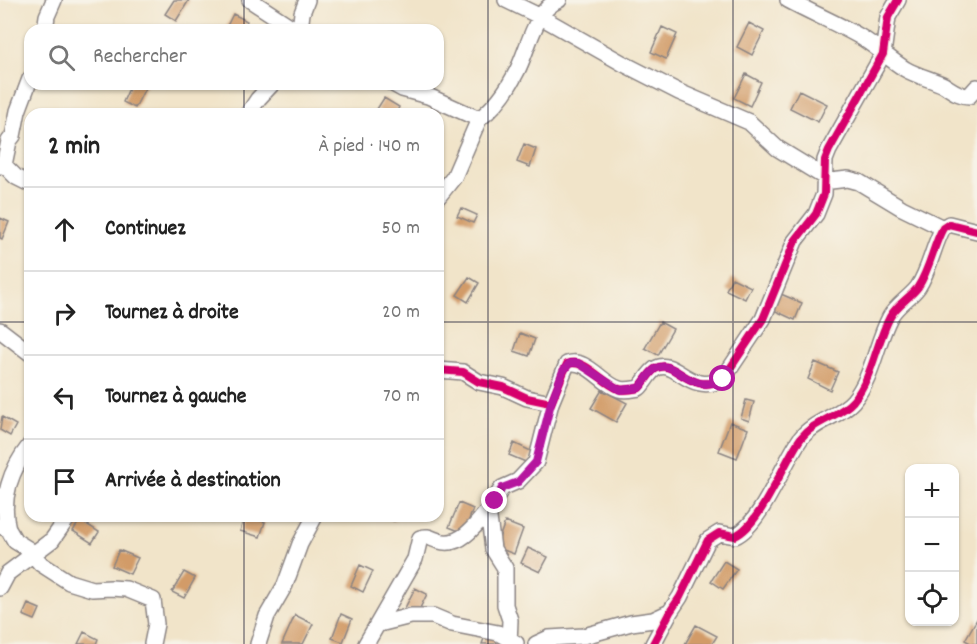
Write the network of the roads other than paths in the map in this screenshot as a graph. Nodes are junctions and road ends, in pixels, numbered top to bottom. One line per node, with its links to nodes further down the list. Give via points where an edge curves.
1 (54, 0): 9 (street)
2 (250, 0): 10 (street)
3 (308, 0): 11 (street)
4 (506, 0): 8 (street)
5 (559, 0): 8 (street, via 548,5)
6 (788, 0): 12 (street, via 873,44)
7 (898, 0): 12 (street, via 888,17)
8 (542, 17): 18 (street, via 516,72); 21 (street, via 622,63 749,122 777,148)
9 (46, 24)
10 (288, 24)
11 (299, 24)
12 (883, 54): 13 (street, via 914,74 963,96 969,96); 21 (street, via 836,134 825,160)
13 (977, 87)
14 (26, 90): 19 (street, via 13,136)
15 (266, 90): 17 (street)
16 (402, 90): 18 (street, via 422,94)
17 (252, 108)
18 (479, 119): 23 (street, via 457,172)
19 (5, 139): 20 (street)
20 (2, 166): 22 (street)
21 (824, 177): 24 (street, via 859,182); 29 (street, via 824,194 816,214 795,241 763,319 723,379 703,384 662,367 655,369 639,388 620,390 578,363 570,363)
22 (24, 181)
23 (444, 189)
24 (943, 228): 25 (street, via 949,224); 38 (street, via 917,289 891,315 853,400 802,437 748,527 735,536 719,533 708,540)
25 (977, 231)
26 (0, 330): 27 (street)
27 (24, 348)
28 (444, 370): 29 (street, via 463,372 527,399)
29 (551, 403): 31 (street, via 536,462 518,482 502,488)
30 (24, 453): 34 (street, via 5,498)
31 (488, 510): 39 (street, via 463,537 445,542 420,538 415,559); 40 (street, via 493,549 505,568)
32 (65, 522): 35 (street, via 52,540)
33 (312, 522): 42 (street, via 267,616)
34 (8, 532): 35 (street); 36 (street, via 15,554)
35 (33, 554): 36 (street); 41 (street, via 69,582 92,589 126,589 153,600 156,624)
36 (8, 573): 37 (street)
37 (0, 588)
38 (669, 612): 44 (street, via 654,620 584,636 549,638); 45 (street)
39 (379, 624): 40 (street, via 428,616 492,631); 43 (street)
40 (512, 643)
41 (152, 644)
42 (258, 644)
43 (366, 644)
44 (536, 644)
45 (653, 644)

